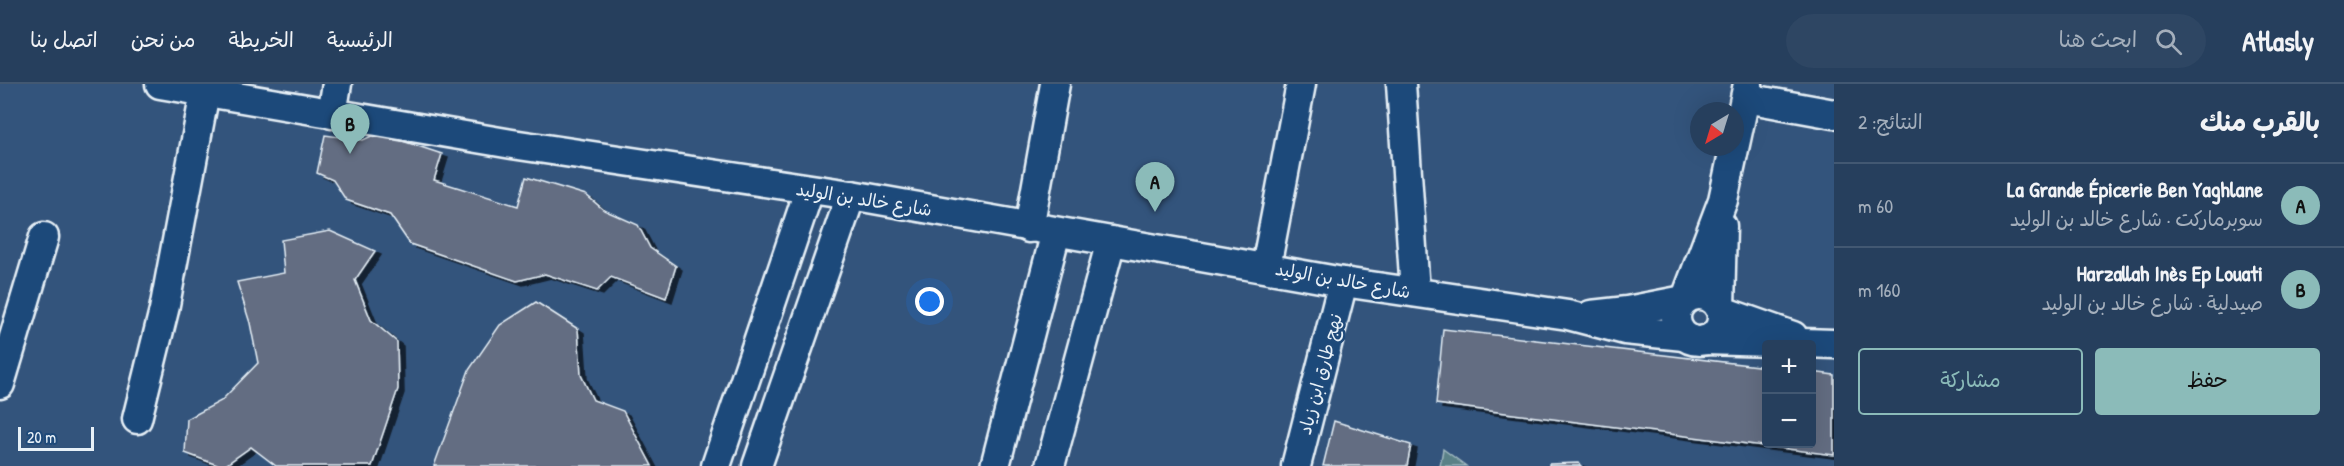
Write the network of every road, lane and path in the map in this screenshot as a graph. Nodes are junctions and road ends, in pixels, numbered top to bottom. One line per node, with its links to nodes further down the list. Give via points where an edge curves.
1 (160, 84): 7 (street, شارع خالد بن الوليد)
2 (337, 84): 8 (street)
3 (1055, 84): 13 (street)
4 (1301, 84): 16 (street)
5 (1401, 84): 18 (street)
6 (1747, 91): 9 (street); 12 (street)
7 (205, 92): 8 (street, شارع خالد بن الوليد); 25 (street, via 164,310)
8 (332, 114): 10 (street, شارع خالد بن الوليد)
9 (1834, 114)
10 (809, 190): 11 (street, شارع خالد بن الوليد); 26 (street)
11 (851, 195): 13 (street, شارع خالد بن الوليد); 27 (street)
12 (1723, 200): 19 (street); 20 (street)
13 (1043, 230): 15 (street, شارع خالد بن الوليد); 28 (street)
14 (44, 237): 24 (street)
15 (1111, 241): 16 (street, شارع خالد بن الوليد); 29 (street)
16 (1266, 267): 17 (street, شارع خالد بن الوليد)
17 (1344, 282): 18 (street, شارع خالد بن الوليد); 30 (street, نهج طارق ابن زياد)
18 (1415, 292): 21 (street, شارع خالد بن الوليد)
19 (1685, 299): 20 (street, via 1702,295); 21 (street, شارع خالد بن الوليد, via 1627,311); 22 (street, via 1678,308 1678,328)
20 (1721, 309): 22 (street, via 1720,329); 23 (street, شارع خالد بن الوليد)
21 (1568, 315): 22 (street, شارع خالد بن الوليد, via 1625,330)
22 (1695, 338): 23 (street, شارع خالد بن الوليد, via 1762,344)
23 (1826, 343)
24 (0, 384)
25 (137, 419)
26 (716, 466)
27 (757, 466)
28 (996, 466)
29 (1050, 466)
30 (1296, 466)

